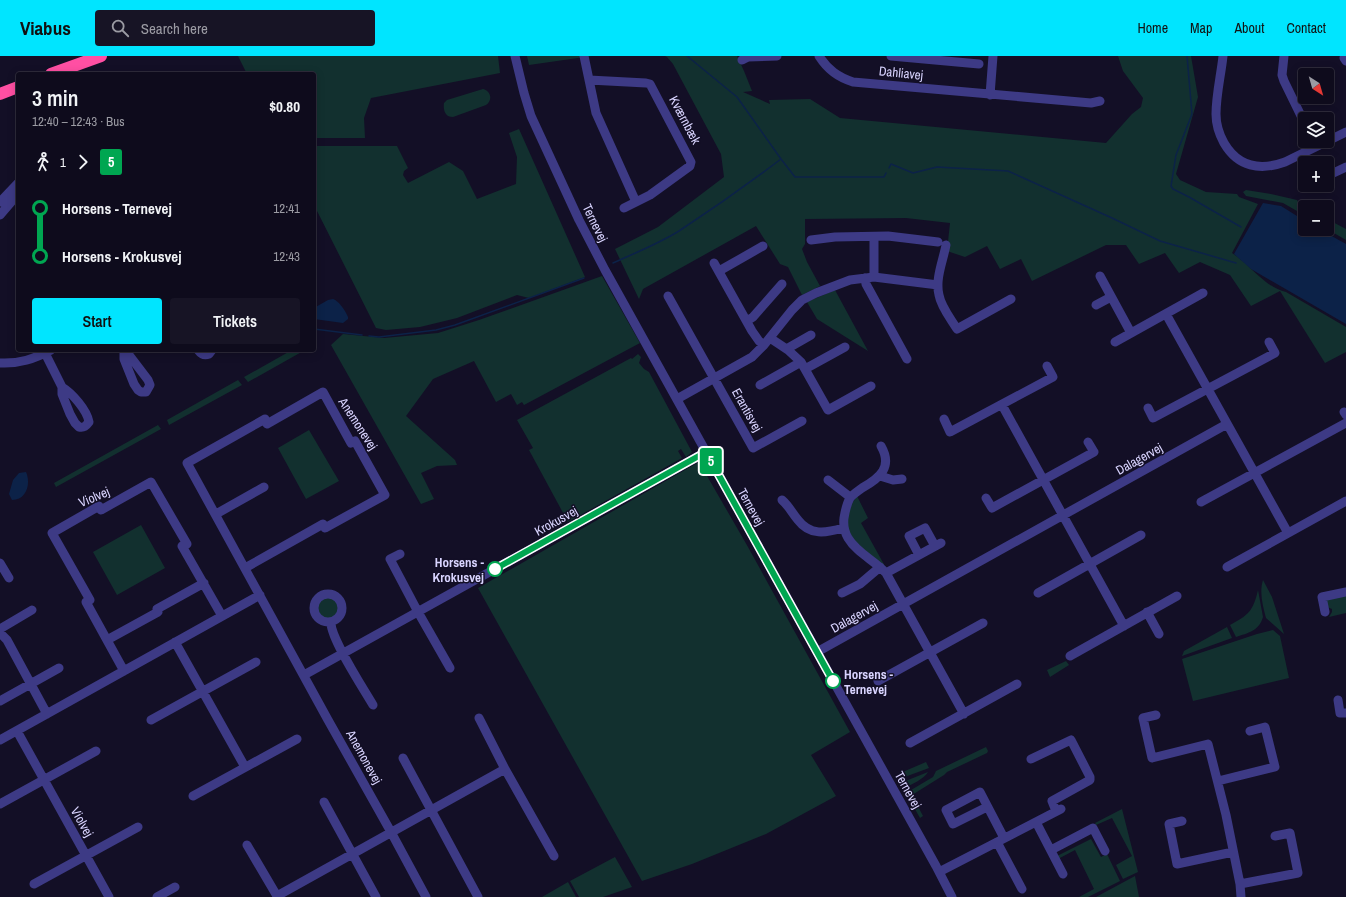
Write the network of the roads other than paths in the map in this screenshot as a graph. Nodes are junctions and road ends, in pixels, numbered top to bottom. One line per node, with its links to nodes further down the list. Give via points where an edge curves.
1 (101, 56): 14 (highway)
2 (515, 56): 66 (street, Ternevej, via 531,116 579,220)
3 (584, 56): 15 (street)
4 (777, 56): 12 (street, via 748,57)
5 (819, 56): 18 (street, Dahliavej, via 834,73 853,82)
6 (891, 56): 10 (street)
7 (993, 56): 18 (street)
8 (1223, 56): 23 (street, via 1217,125 1220,136 1233,156 1249,165 1276,166)
9 (1284, 56): 20 (street, via 1282,74)
10 (938, 58): 11 (street)
11 (964, 59): 13 (street)
12 (742, 60)
13 (979, 64)
14 (57, 72)
15 (589, 80): 29 (street, via 596,113); 29 (street, Kværnbæk, via 650,84 691,160 690,166)
16 (16, 88): 17 (highway)
17 (0, 94)
18 (990, 95): 19 (street, Dahliavej, via 1091,103)
19 (1100, 101)
20 (1299, 112)
21 (1346, 132): 22 (street)
22 (1334, 137)
23 (1308, 148)
24 (1346, 167): 25 (street)
25 (1334, 173)
26 (16, 185): 28 (street)
27 (16, 196): 31 (street)
28 (0, 202)
29 (636, 202): 30 (street, Kværnbæk)
30 (624, 208)
31 (0, 215)
32 (874, 237): 33 (street); 36 (street); 38 (street, via 902,237 942,244)
33 (811, 240)
34 (763, 246): 45 (street, via 716,267)
35 (1100, 276): 41 (street)
36 (870, 277): 38 (street); 48 (street, via 850,280 802,300); 57 (street, via 866,284)
37 (782, 284): 45 (street, via 753,317)
38 (938, 286): 42 (street, via 940,300 957,329)
39 (1203, 294): 44 (street)
40 (668, 296): 61 (street, Erantisvej)
41 (1111, 297): 43 (street); 46 (street)
42 (1011, 299)
43 (1096, 305)
44 (1166, 314): 46 (street); 65 (street)
45 (747, 320): 51 (street)
46 (1131, 333): 49 (street)
47 (811, 335): 53 (street)
48 (770, 338): 51 (street); 53 (street)
49 (1115, 342)
50 (1269, 342): 65 (street, via 1275,352)
51 (764, 345): 61 (street, via 752,357)
52 (845, 347): 59 (street, Erantisvej)
53 (788, 350): 59 (street)
54 (48, 352): 58 (street, via 26,361); 63 (street)
55 (199, 352): 56 (street, via 204,355)
56 (210, 352)
57 (907, 359)
58 (0, 363)
59 (803, 366): 62 (street, Erantisvej); 64 (street, via 828,410)
60 (1047, 366): 67 (street, via 1053,377)
61 (714, 378): 66 (street); 70 (street, Erantisvej, via 753,448)
62 (760, 385)
63 (62, 386)
64 (871, 386)
65 (1208, 389): 68 (street, via 1154,418); 72 (street)
66 (677, 399): 75 (street, Ternevej)
67 (1002, 405): 69 (street, via 950,432); 80 (street)
68 (1148, 408)
69 (944, 419)
70 (802, 421)
71 (1346, 423): 76 (street)
72 (1227, 424): 76 (street); 88 (street, Dalagervej)
73 (1088, 442): 80 (street, via 1094,452)
74 (881, 446): 77 (street, via 886,460)
75 (706, 452): 108 (street, Krokusvej); 120 (street, Ternevej)
76 (1254, 473): 86 (street); 90 (street)
77 (880, 476): 78 (street, via 893,480); 82 (street)
78 (902, 479)
79 (828, 480): 82 (street)
80 (1043, 480): 83 (street, via 992,508); 88 (street)
81 (264, 487): 87 (street)
82 (850, 497): 89 (street)
83 (986, 498)
84 (782, 500): 89 (street, via 810,530 827,533)
85 (1346, 501): 90 (street)
86 (1201, 502)
87 (216, 514): 96 (street, Anemonevej); 96 (street, Anemonevej, via 187,463 265,420 267,424 323,392 351,443 355,441 385,495 325,528 323,524)
88 (1063, 516): 95 (street); 106 (street, Dalagervej)
89 (843, 528): 98 (street, via 854,546)
90 (1288, 534): 97 (street)
91 (1141, 535): 95 (street)
92 (400, 554): 108 (street, via 390,559)
93 (919, 555): 93 (street, Dalagervej, via 909,536 925,528 938,544); 98 (street, Dalagervej)
94 (0, 563): 99 (street)
95 (1090, 564): 103 (street); 114 (street)
96 (245, 568): 104 (street, Anemonevej)
97 (1227, 568)
98 (883, 570): 101 (street, Dalagervej); 106 (street)
99 (9, 578)
100 (204, 583): 111 (street, Violvej); 118 (street); 118 (street, Violvej, via 182,546 187,544 151,482 101,510 99,506 52,533 90,600 86,602)
101 (842, 592)
102 (1346, 592): 110 (street, via 1322,597)
103 (1038, 594)
104 (260, 595): 111 (street); 128 (street, Anemonevej)
105 (1177, 596): 109 (street)
106 (903, 604): 120 (street, Dalagervej); 122 (street)
107 (32, 610): 115 (street)
108 (418, 612): 121 (street, Krokusvej); 126 (street)
109 (1148, 612): 114 (street); 117 (street)
110 (1325, 612)
111 (222, 616): 119 (street)
112 (330, 623): 121 (street)
113 (983, 624): 122 (street)
114 (1124, 626): 123 (street)
115 (0, 629)
116 (0, 633): 130 (street, via 7,640)
117 (1159, 634)
118 (107, 640): 127 (street, Violvej)
119 (175, 642): 127 (street); 132 (street)
120 (817, 652): 172 (street, Ternevej)
121 (343, 653): 128 (street, Krokusvej); 135 (street)
122 (930, 653): 129 (street); 138 (street)
123 (1070, 656)
124 (256, 662): 132 (street)
125 (58, 668): 130 (street)
126 (450, 668)
127 (124, 670): 137 (street)
128 (304, 675): 162 (street, Anemonevej)
129 (878, 681)
130 (30, 684): 134 (street); 137 (street)
131 (1017, 684): 138 (street)
132 (203, 692): 141 (street); 150 (street)
133 (1338, 700): 136 (street, via 1340,714)
134 (0, 701)
135 (373, 705)
136 (1346, 713)
137 (47, 714): 142 (street)
138 (964, 714): 146 (street)
139 (1156, 715): 153 (street, via 1143,718 1152,758 1208,744)
140 (479, 718): 151 (street)
141 (151, 720)
142 (17, 731): 145 (street); 152 (street, Violvej)
143 (1250, 731): 153 (street, via 1265,727 1275,766)
144 (297, 739): 150 (street)
145 (0, 740)
146 (910, 743)
147 (96, 751): 152 (street)
148 (403, 758): 158 (street)
149 (1031, 759): 160 (street, via 1071,740 1090,780 1052,800 1059,810)
150 (245, 767): 154 (street)
151 (505, 769): 158 (street); 171 (street)
152 (44, 780): 156 (street); 170 (street, Violvej)
153 (1218, 781): 168 (street)
154 (193, 796)
155 (324, 802): 169 (street)
156 (0, 804)
157 (987, 807): 164 (street)
158 (430, 810): 162 (street); 182 (street)
159 (1182, 821): 168 (street, via 1169,824 1178,864)
160 (1036, 822): 164 (street); 166 (street)
161 (138, 827): 170 (street, Violvej)
162 (392, 832): 169 (street); 181 (street, Anemonevej)
163 (1275, 836): 175 (street, via 1290,833 1298,872)
164 (1001, 840): 172 (street); 177 (street)
165 (247, 845): 169 (street, via 277,896)
166 (1051, 850): 167 (street, via 1093,828); 173 (street)
167 (1105, 851)
168 (1233, 852): 175 (street)
169 (353, 854): 180 (street)
170 (86, 856): 174 (street, Violvej); 178 (street, Violvej)
171 (554, 856)
172 (940, 872): 183 (street, Ternevej)
173 (1063, 874)
174 (34, 884)
175 (1240, 884): 184 (street)
176 (175, 887): 179 (street)
177 (1022, 889)
178 (109, 897)
179 (157, 897)
180 (376, 897)
181 (426, 897)
182 (478, 897)
183 (952, 897)
184 (1241, 897)

